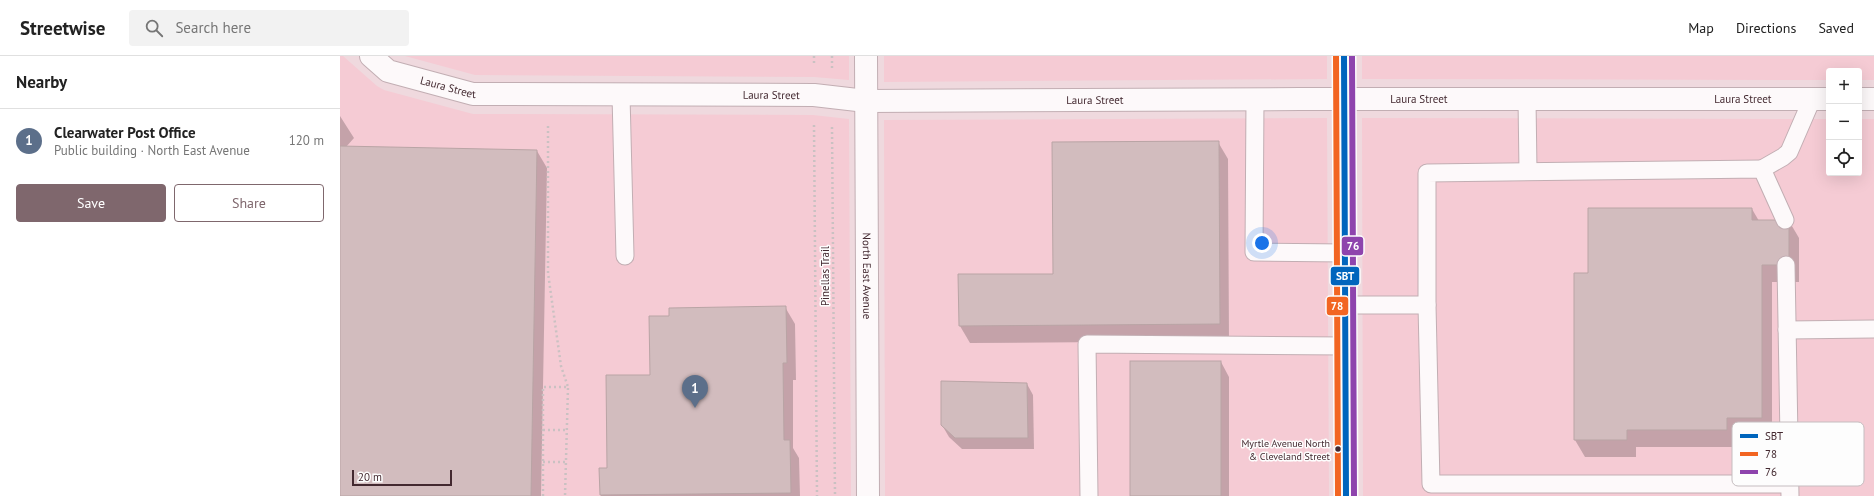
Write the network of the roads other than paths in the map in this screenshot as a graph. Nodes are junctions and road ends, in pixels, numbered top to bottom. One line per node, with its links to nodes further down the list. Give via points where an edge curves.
1 (371, 56): 4 (street, Laura Street, via 388,71 473,94)
2 (866, 56): 11 (street, North East Avenue)
3 (1344, 56): 6 (street)
4 (622, 95): 11 (street, Laura Street, via 823,96); 16 (lane)
5 (1255, 99): 6 (street, Laura Street); 11 (street, Laura Street); 15 (lane, via 1254,252)
6 (1345, 99): 7 (street, Laura Street); 15 (street)
7 (1527, 99): 8 (street, Laura Street); 13 (lane)
8 (1820, 99): 12 (lane, via 1789,152)
9 (1862, 99): 10 (street)
10 (1874, 99)
11 (866, 101): 25 (street, North East Avenue)
12 (1762, 169): 13 (lane); 14 (lane)
13 (1528, 171): 19 (lane, via 1427,173)
14 (1785, 220)
15 (1345, 253): 18 (street)
16 (625, 256)
17 (1786, 265): 20 (lane)
18 (1345, 305): 19 (lane); 22 (street)
19 (1427, 305): 24 (lane, via 1431,484)
20 (1787, 330): 21 (lane); 23 (lane)
21 (1874, 330)
22 (1346, 346): 26 (lane, via 1087,344); 27 (street)
23 (1789, 422)
24 (1790, 490)
25 (868, 496)
26 (1089, 496)
27 (1346, 496)

